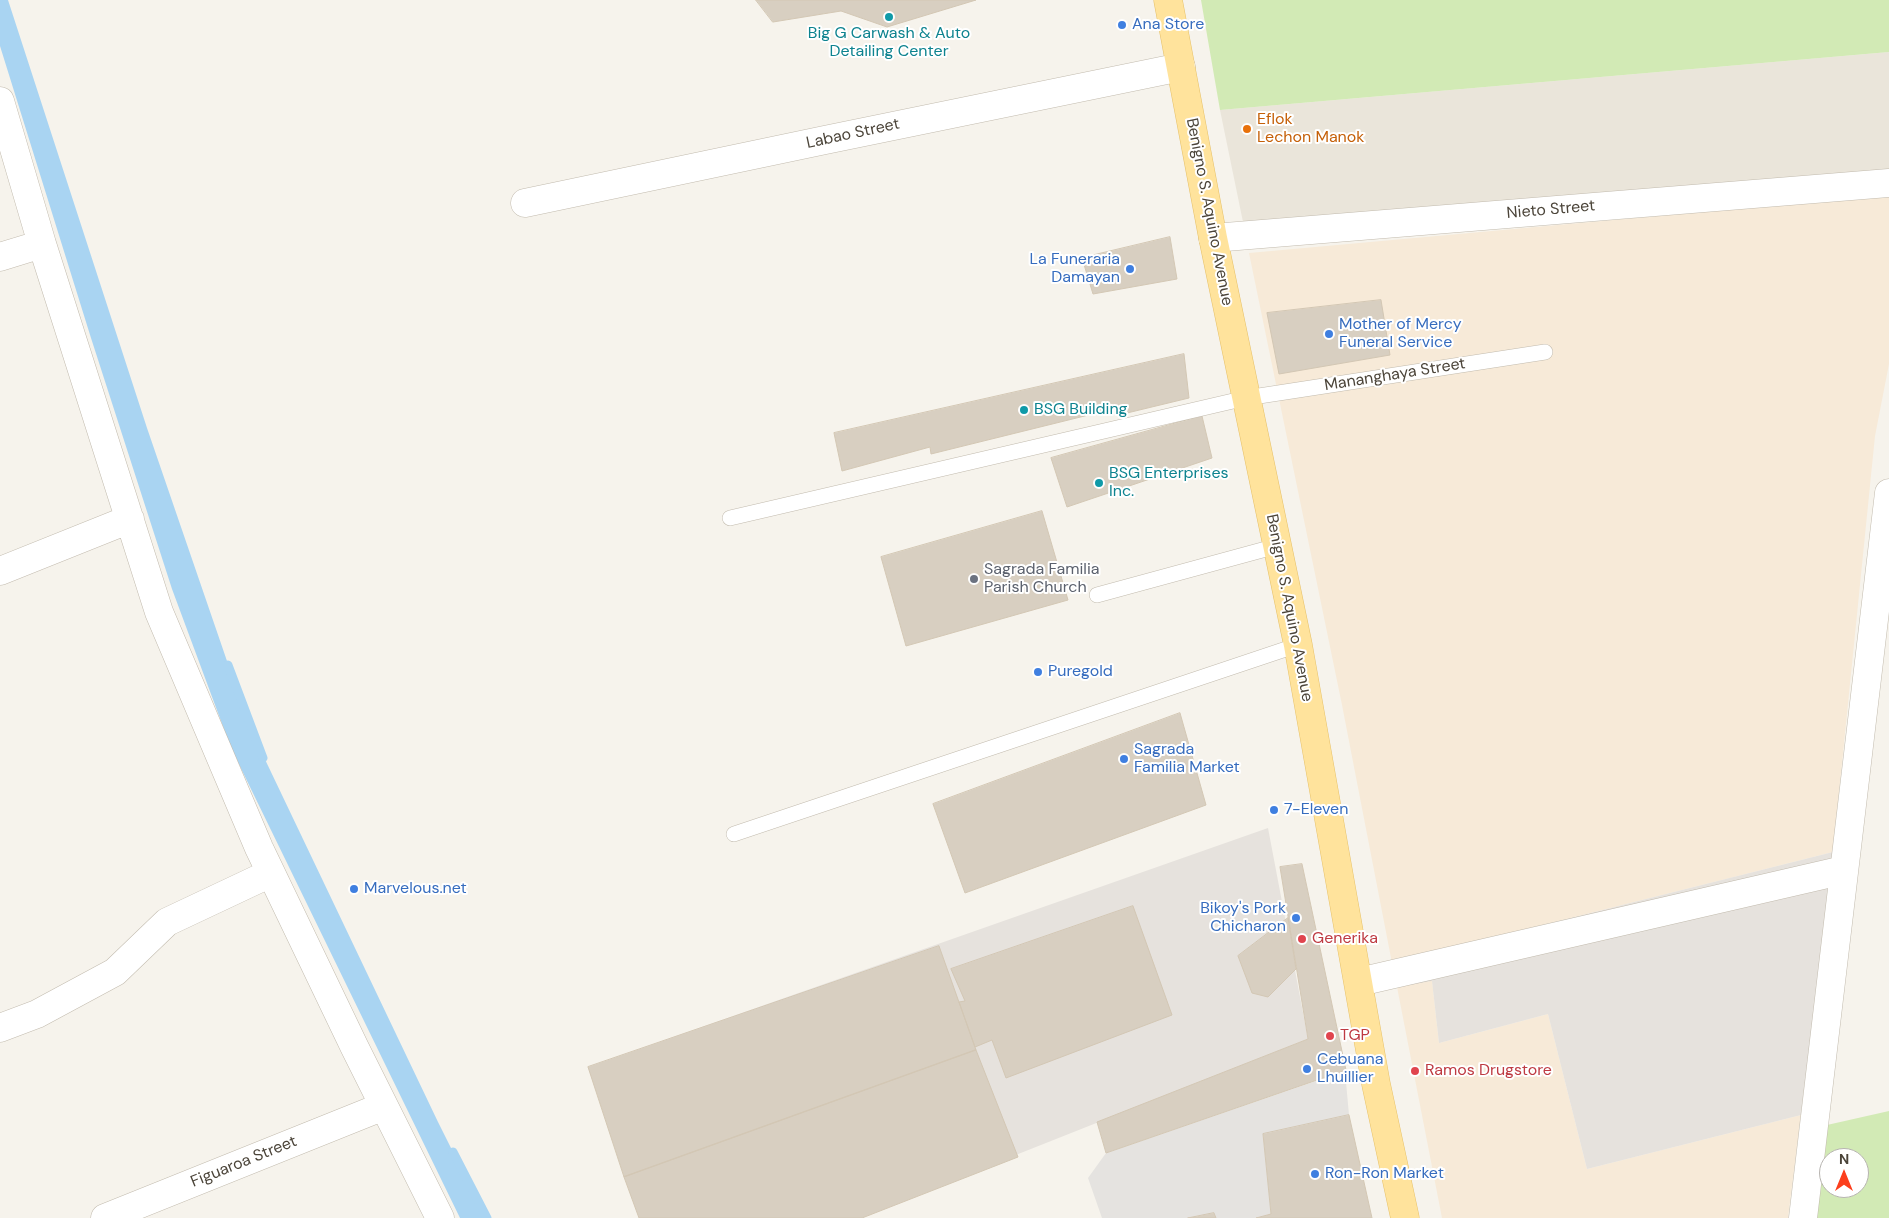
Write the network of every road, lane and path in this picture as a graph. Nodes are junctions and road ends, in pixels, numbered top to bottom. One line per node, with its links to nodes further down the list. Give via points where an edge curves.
1 (1168, 0): 2 (main road, Benigno S. Aquino Avenue)
2 (1181, 68): 5 (street, Labao Street); 6 (main road, Benigno S. Aquino Avenue)
3 (0, 101): 7 (street)
4 (1889, 182): 6 (street, Nieto Street)
5 (525, 203)
6 (1213, 238): 10 (main road, Benigno S. Aquino Avenue)
7 (42, 244): 8 (street); 13 (street)
8 (0, 257)
9 (1544, 352): 10 (lane, Mananghaya Street)
10 (1246, 398): 12 (lane, Mananghaya Street); 14 (main road, Benigno S. Aquino Avenue)
11 (1889, 494): 19 (street)
12 (730, 518)
13 (130, 519): 15 (street); 20 (street, via 159,612)
14 (1277, 546): 16 (lane); 17 (main road, Benigno S. Aquino Avenue)
15 (0, 571)
16 (1097, 595)
17 (1298, 645): 18 (lane); 21 (main road, Benigno S. Aquino Avenue)
18 (734, 834)
19 (1844, 870): 21 (street); 27 (street)
20 (271, 874): 22 (street, via 167,922 115,972 37,1014); 23 (street)
21 (1359, 982): 26 (main road, Benigno S. Aquino Avenue, via 1376,1084)
22 (0, 1028)
23 (384, 1106): 24 (street, Figuaroa Street); 25 (street)
24 (105, 1218)
25 (440, 1218)
26 (1405, 1218)
27 (1803, 1218)

